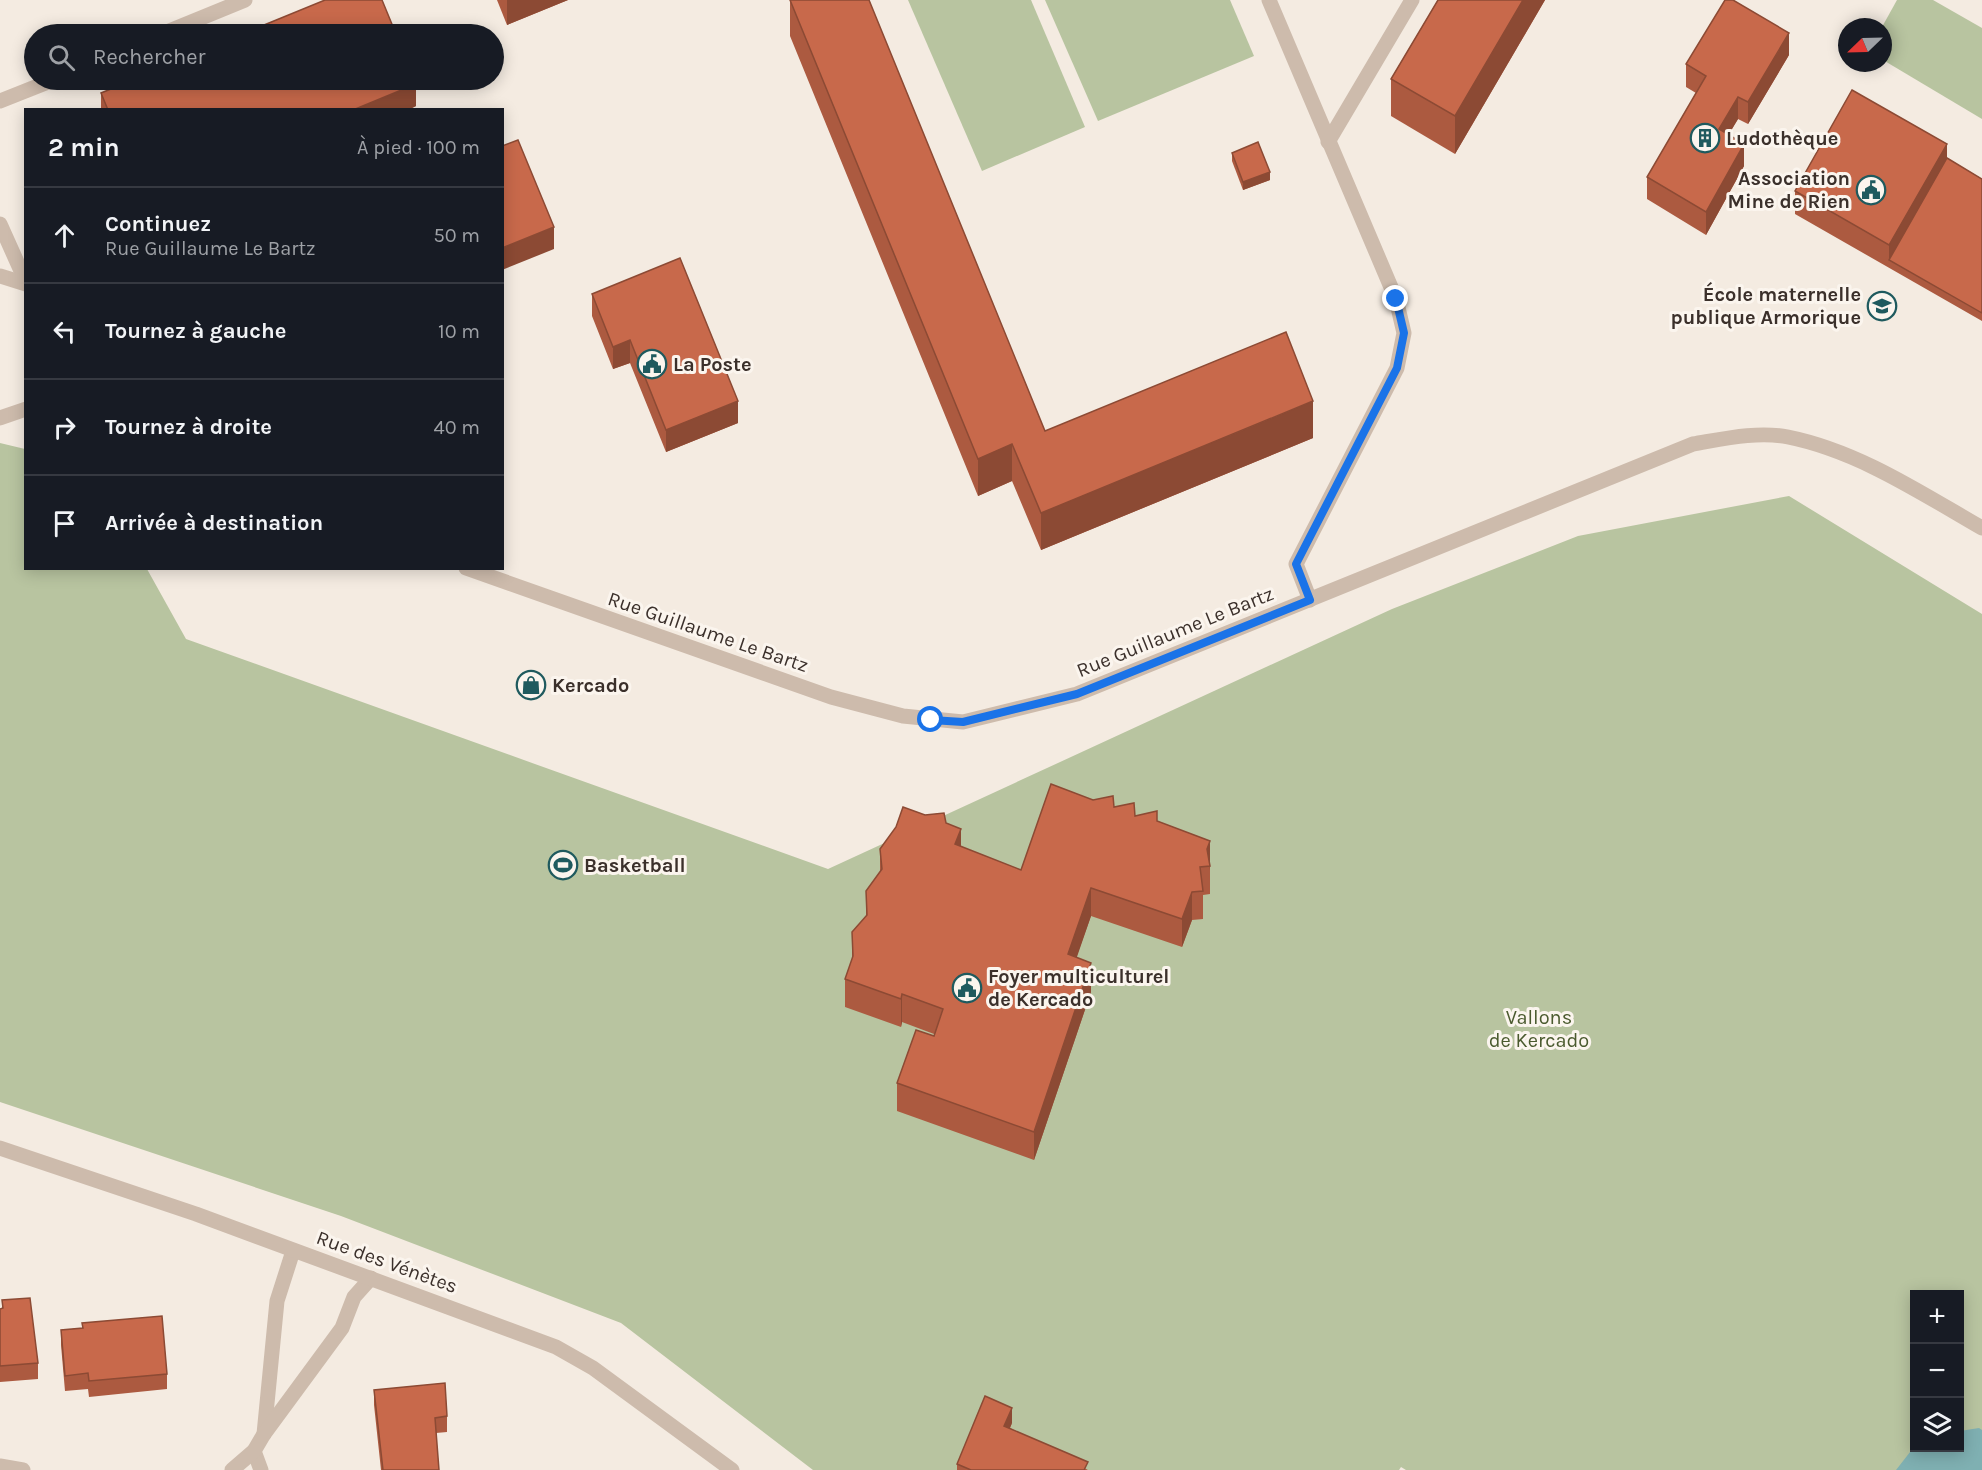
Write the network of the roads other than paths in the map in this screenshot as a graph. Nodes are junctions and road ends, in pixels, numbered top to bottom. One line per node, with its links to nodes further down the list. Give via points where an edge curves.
1 (246, 0): 4 (street)
2 (1269, 0): 7 (street)
3 (1412, 0): 7 (street)
4 (187, 24)
5 (28, 90): 6 (street)
6 (0, 101)
7 (1328, 142): 16 (street, via 1396,299 1404,333 1397,368 1296,564)
8 (0, 224): 10 (street)
9 (0, 276): 11 (street)
10 (24, 278)
11 (24, 282)
12 (23, 412): 13 (street)
13 (0, 418)
14 (1982, 528): 16 (street, Rue Guillaume Le Bartz, via 1892,476 1837,452 1787,437 1743,436 1693,444)
15 (472, 570): 16 (street, Rue Guillaume Le Bartz, via 831,697 891,714 963,722 1077,694)
16 (1310, 600)
17 (0, 1148): 18 (street, Rue des Vénètes)
18 (293, 1251): 19 (street, Rue des Vénètes); 20 (street, via 277,1301)
19 (371, 1278): 20 (street, via 354,1297 342,1328); 26 (street, Rue des Vénètes, via 556,1347 593,1368)
20 (264, 1434): 21 (street)
21 (254, 1451): 24 (street); 25 (street)
22 (0, 1466): 23 (street)
23 (23, 1470)
24 (232, 1470)
25 (261, 1470)
26 (732, 1470)

